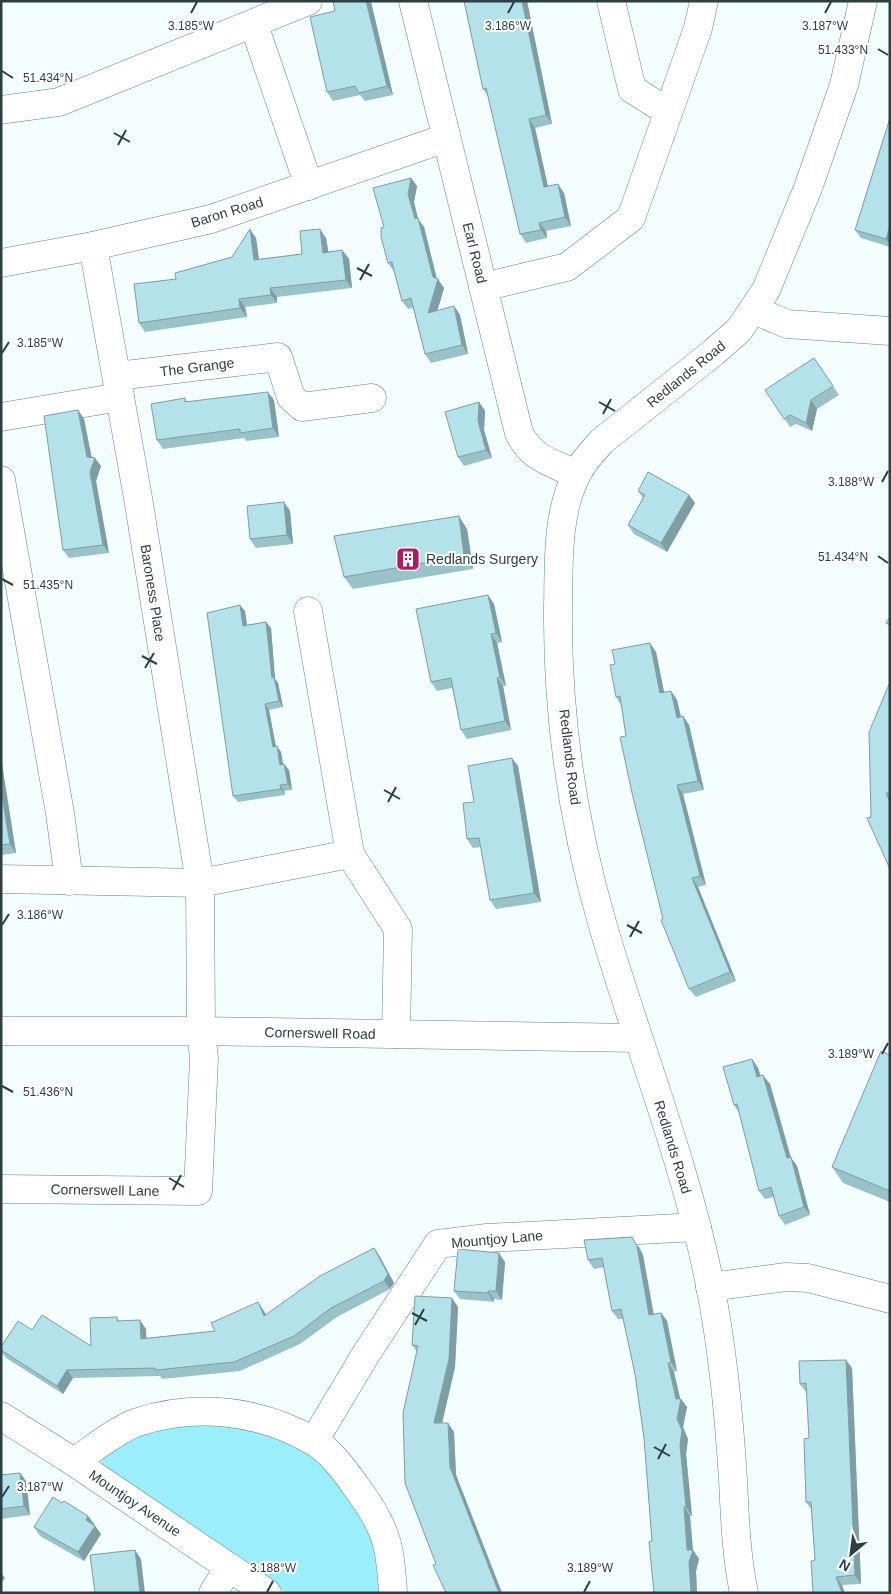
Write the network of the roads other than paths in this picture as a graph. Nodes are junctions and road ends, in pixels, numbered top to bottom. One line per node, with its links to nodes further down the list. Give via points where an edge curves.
1 (308, 1): 6 (street)
2 (413, 1): 9 (street, Earl Road)
3 (611, 1): 8 (street, via 632,89)
4 (704, 1): 8 (street, via 698,28)
5 (863, 1): 14 (street, Redlands Road, via 844,85 808,188 776,269)
6 (254, 25): 7 (street, via 59,102); 10 (street)
7 (1, 110)
8 (668, 112): 13 (street, via 631,218 568,267)
9 (446, 138): 10 (street, Baron Road); 13 (street, Earl Road)
10 (309, 186): 11 (street, Baron Road, via 211,219)
11 (93, 246): 12 (street, Baron Road); 16 (street, Baroness Place)
12 (1, 263)
13 (483, 287): 19 (street, Earl Road, via 519,433 526,447 535,455)
14 (754, 310): 15 (street, via 787,324); 19 (street, Redlands Road, via 739,330 714,352 602,440)
15 (890, 331)
16 (118, 387): 17 (street, The Grange, via 278,357 291,397 302,407); 18 (street, The Grange); 25 (street, Baroness Place)
17 (372, 398)
18 (1, 417)
19 (576, 474): 29 (street, Redlands Road, via 559,553 558,630 569,766 588,869)
20 (1, 480): 24 (street)
21 (308, 611): 22 (street)
22 (350, 854): 25 (street); 28 (street, via 398,929)
23 (1, 879): 24 (street)
24 (69, 881): 25 (street)
25 (200, 883): 27 (street, Baroness Place)
26 (1, 1031): 27 (street, Cornerswell Road)
27 (201, 1031): 28 (street, Cornerswell Road); 30 (street, Cornerswell Lane, via 204,1058 198,1191)
28 (396, 1034): 29 (street, Cornerswell Road)
29 (638, 1038): 31 (street, Redlands Road)
30 (1, 1188)
31 (698, 1227): 32 (street, Redlands Road); 35 (street, Mountjoy Lane, via 487,1238 438,1244)
32 (710, 1287): 33 (street, via 801,1278 821,1280); 41 (street, Redlands Road, via 727,1403 735,1535)
33 (890, 1299)
34 (1, 1416): 36 (street, Mountjoy Avenue)
35 (314, 1441): 36 (street, via 244,1414 172,1413 136,1422); 40 (street, via 340,1465 377,1520 387,1543)
36 (74, 1462): 37 (street, Mountjoy Avenue)
37 (229, 1567): 38 (street); 39 (street, Mountjoy Avenue)
38 (213, 1593)
39 (267, 1593)
40 (393, 1593)
41 (744, 1593)

